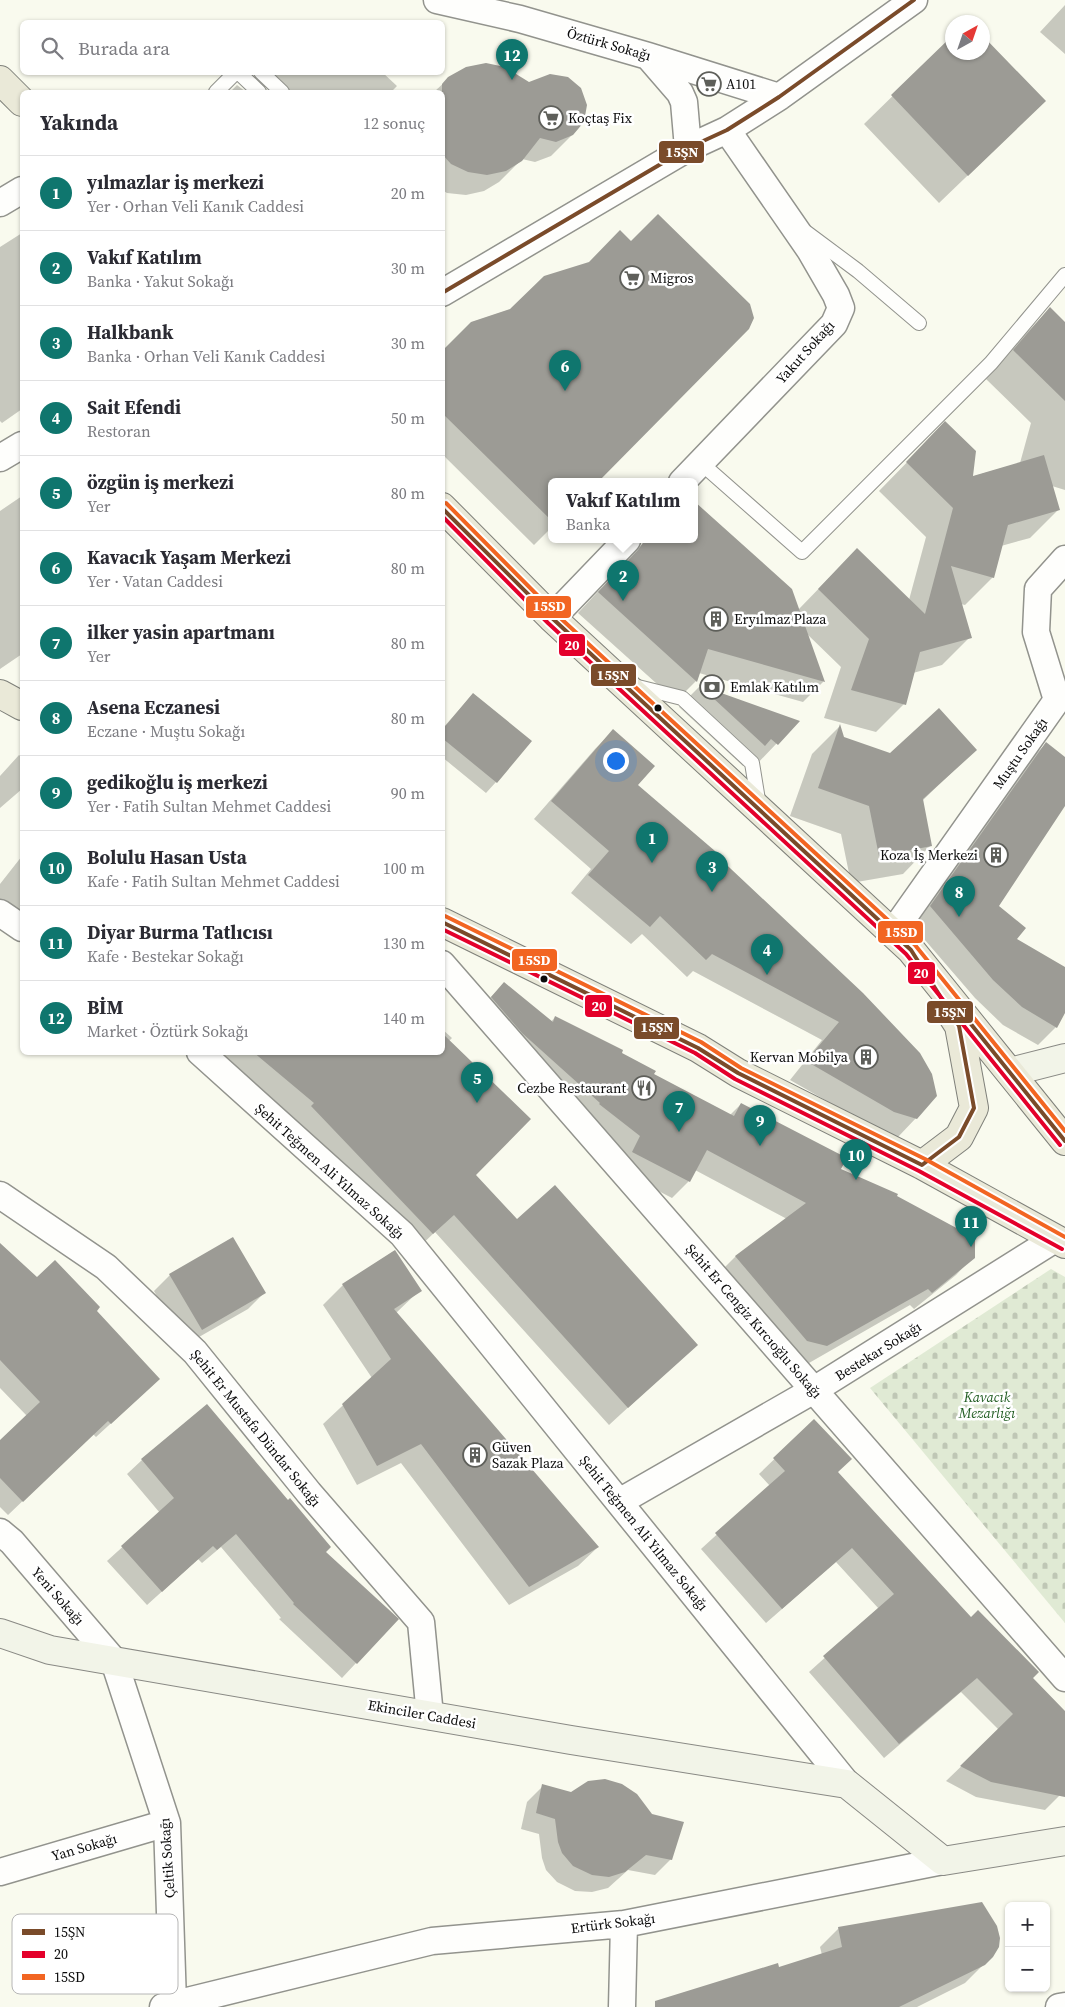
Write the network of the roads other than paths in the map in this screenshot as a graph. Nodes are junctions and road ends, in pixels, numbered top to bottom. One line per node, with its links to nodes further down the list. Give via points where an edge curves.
1 (436, 0): 3 (street, Öztürk Sokağı)
2 (914, 0): 12 (street)
3 (522, 9): 4 (street, Öztürk Sokağı)
4 (648, 56): 12 (street, Öztürk Sokağı); 15 (street, via 684,102)
5 (234, 75): 9 (lane)
6 (240, 75): 10 (lane)
7 (264, 75): 11 (lane)
8 (0, 80): 13 (main road)
9 (222, 90)
10 (257, 90)
11 (280, 90)
12 (779, 97): 14 (street)
13 (20, 100)
14 (727, 130): 15 (street); 18 (street, Yakut Sokağı)
15 (688, 148): 20 (street)
16 (20, 191): 17 (street)
17 (0, 203)
18 (789, 219): 21 (lane); 24 (street, Yakut Sokağı, via 841,308 834,324)
19 (1065, 275): 24 (lane, via 991,363 802,552)
20 (445, 291)
21 (919, 323)
22 (20, 446): 23 (street)
23 (0, 458)
24 (701, 463): 25 (street, Yakut Sokağı)
25 (686, 478)
26 (447, 516): 29 (main road)
27 (624, 543): 29 (street)
28 (1065, 559): 31 (street, Muştu Sokağı, via 1038,589 1036,632)
29 (552, 618): 36 (main road)
30 (0, 694): 32 (main road)
31 (1061, 704): 36 (street, Muştu Sokağı)
32 (20, 705)
33 (0, 914): 35 (street)
34 (445, 923): 42 (main road, via 698,1048 738,1073)
35 (20, 927)
36 (902, 941): 40 (main road); 42 (main road, via 959,1026 974,1108 959,1137)
37 (445, 967): 45 (street, Şehit Er Cengiz Kırcıoğlu Sokağı)
38 (203, 1055): 46 (street, Şehit Teğmen Ali Yılmaz Sokağı, via 402,1234)
39 (1065, 1058): 40 (street)
40 (1010, 1072): 41 (main road)
41 (1065, 1141)
42 (922, 1166): 44 (main road)
43 (0, 1194): 51 (street, Şehit Er Mustafa Dündar Sokağı, via 106,1267 195,1352 309,1493 421,1622)
44 (1060, 1242): 45 (street, Bestekar Sokağı)
45 (814, 1390): 46 (street, Bestekar Sokağı); 50 (street, Şehit Er Cengiz Kırcıoğlu Sokağı)
46 (619, 1502): 52 (street, Şehit Teğmen Ali Yılmaz Sokağı)
47 (0, 1532): 49 (street, Yeni Sokağı)
48 (0, 1633): 49 (street, Ekinciler Caddesi, via 50,1650)
49 (114, 1661): 51 (street, Ekinciler Caddesi); 53 (street, Çeltik Sokaḡı)
50 (1065, 1678)
51 (430, 1716): 52 (street, Ekinciler Caddesi)
52 (847, 1784): 55 (street, Şehit Teğmen Ali Yılmaz Sokağı)
53 (167, 1823): 56 (street, Yan Sokağı); 57 (street, Çeltik Sokaḡı)
54 (1065, 1841): 55 (street, Ertürk Sokağı)
55 (943, 1861): 58 (street, Ertürk Sokağı)
56 (0, 1872)
57 (168, 1914)
58 (624, 1924): 59 (street, Ertürk Sokağı, via 432,1941); 61 (street)
59 (168, 2005)
60 (1065, 2006): 62 (street)
61 (622, 2007)
62 (1059, 2007)

